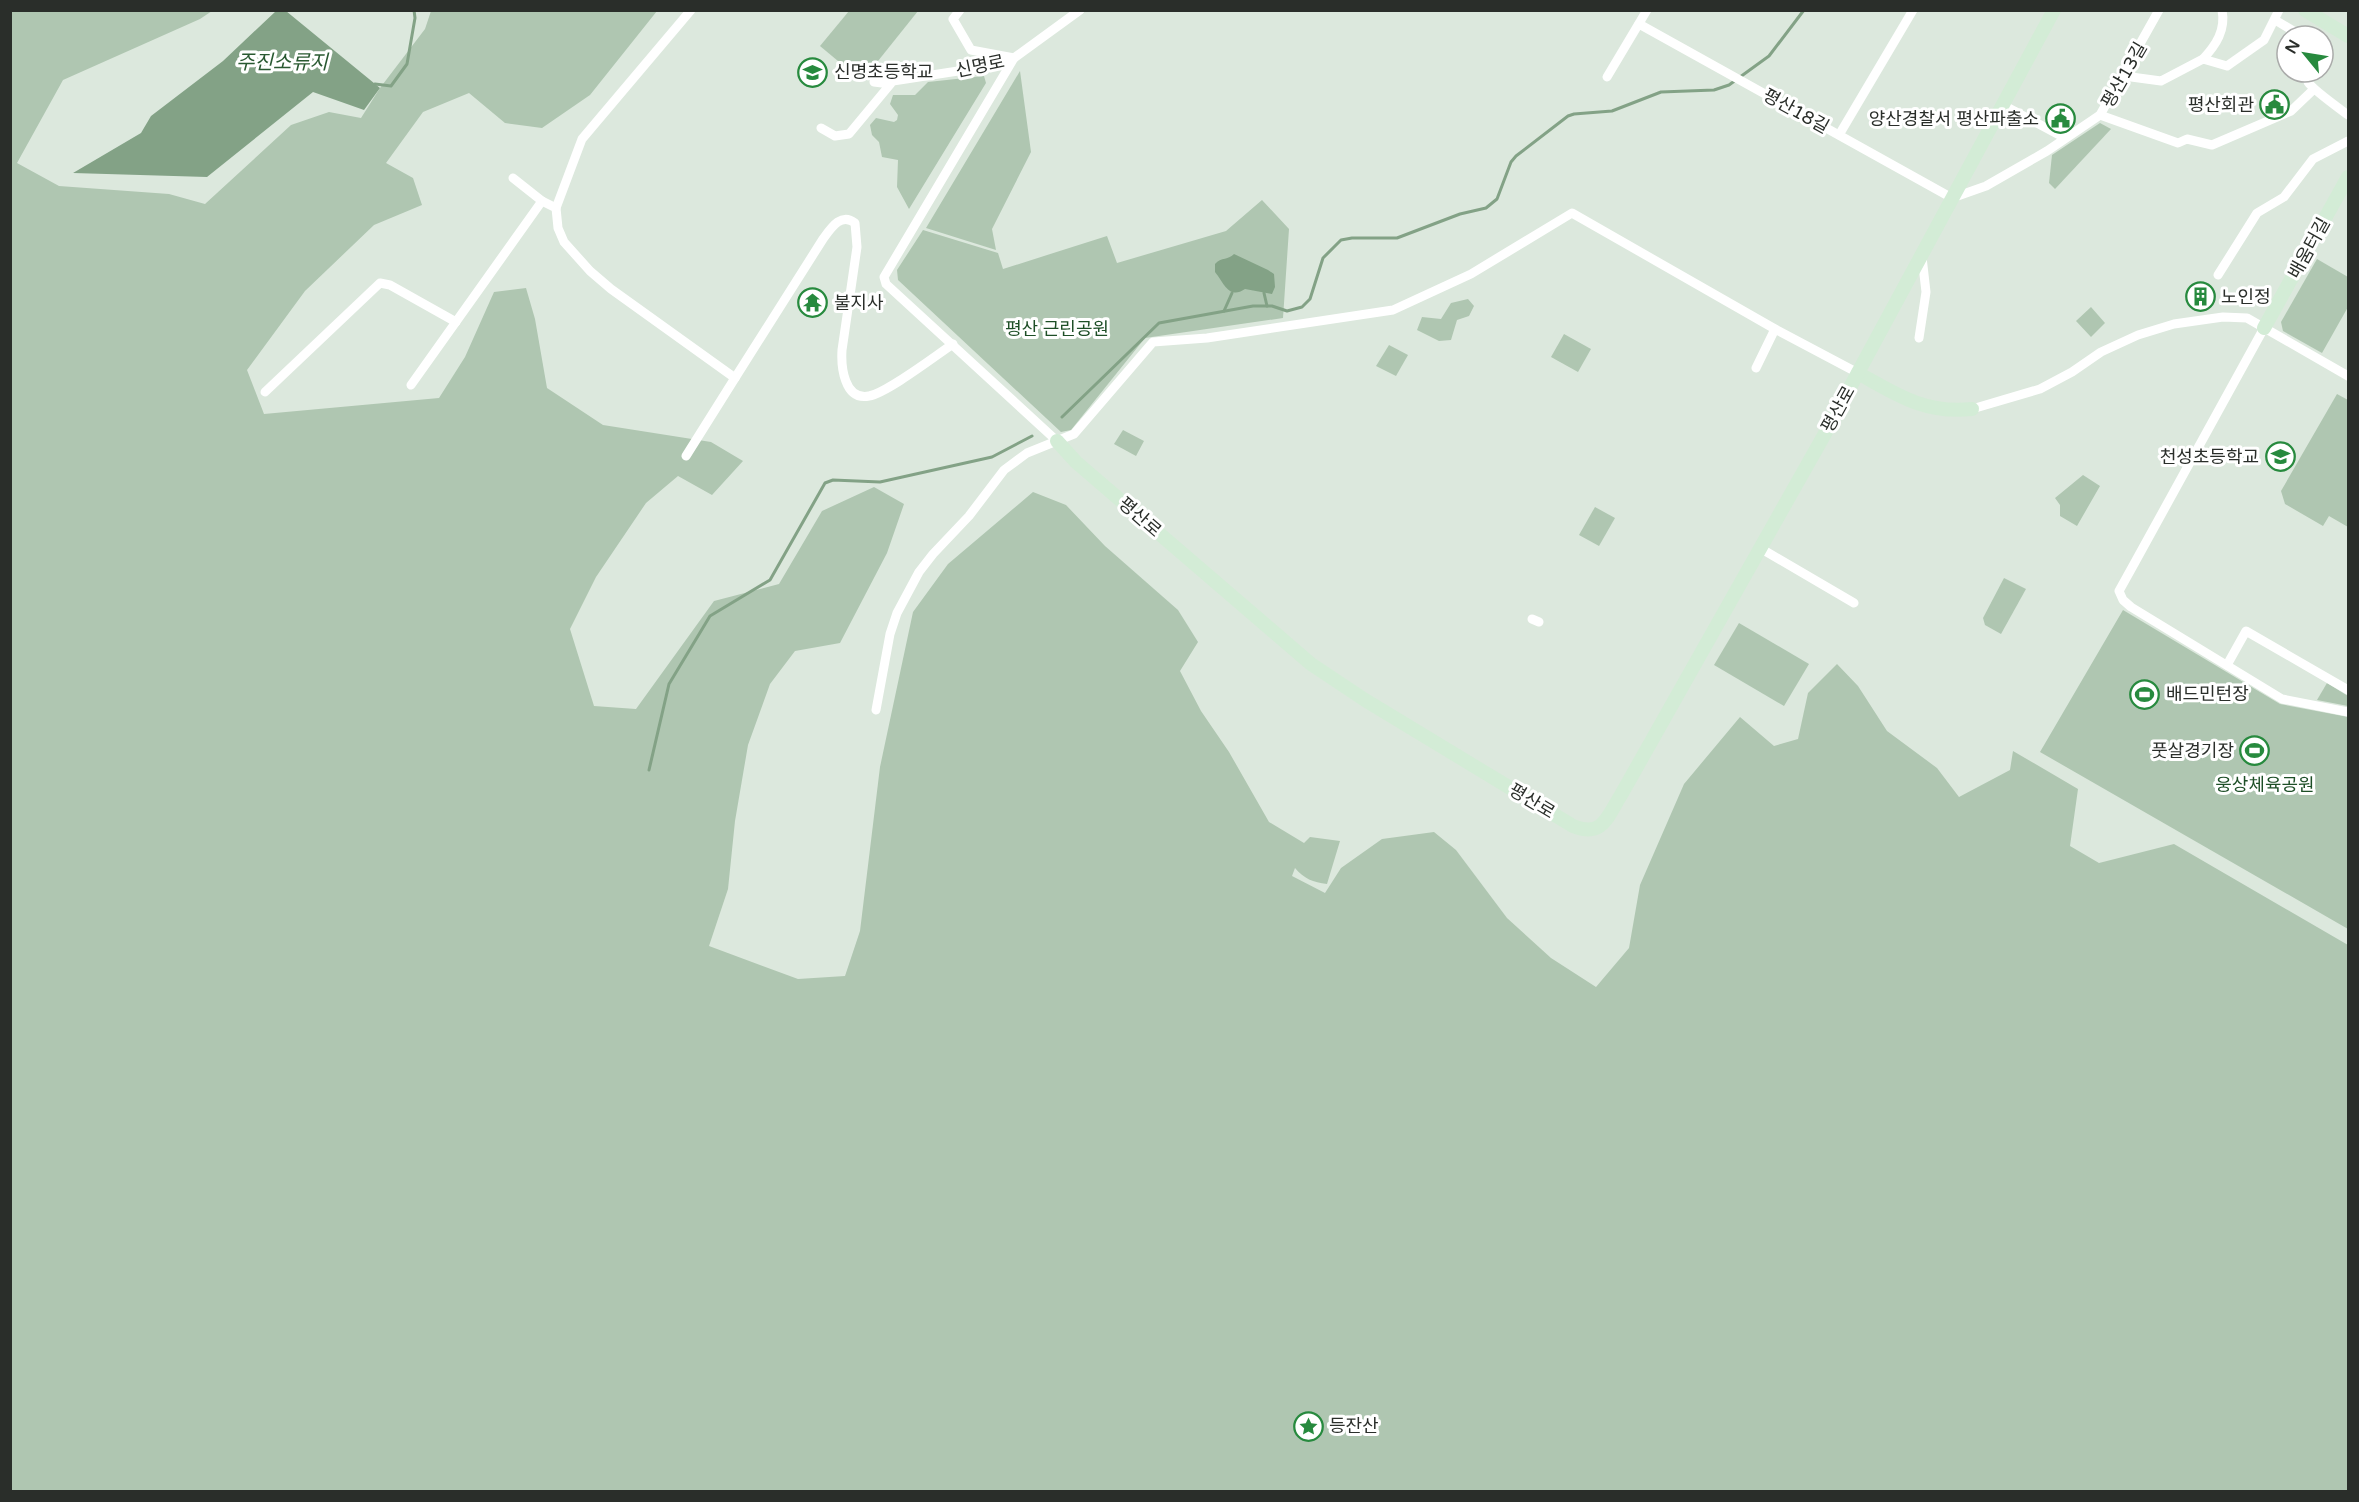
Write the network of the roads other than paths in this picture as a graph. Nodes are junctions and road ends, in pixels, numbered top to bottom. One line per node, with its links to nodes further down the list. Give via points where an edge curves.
1 (691, 10): 32 (street, via 582,139)
2 (960, 10): 13 (street, via 953,19 971,50)
3 (1080, 10): 13 (street, 신명로)
4 (1647, 10): 11 (street)
5 (1913, 10): 25 (street)
6 (2159, 10): 15 (street, 평산13길)
7 (2222, 10): 14 (street, via 2224,20 2217,44)
8 (2305, 10): 12 (street)
9 (2050, 12): 21 (street, 평산로)
10 (2277, 15): 14 (street, via 2264,40 2227,66)
11 (1639, 24): 16 (street); 25 (street, 평산18길)
12 (2349, 36)
13 (1014, 58): 18 (street, 신명로, via 997,65); 39 (street, via 884,277 886,284)
14 (2203, 58): 15 (street, via 2161,81)
15 (2124, 76): 22 (street, 평산13길)
16 (1607, 77)
17 (874, 82): 18 (street)
18 (890, 84): 24 (street, via 849,134 835,135)
19 (2309, 84): 20 (street)
20 (2313, 90): 22 (street, via 2291,111 2212,145 2187,139 2178,143); 23 (street)
21 (2002, 105): 26 (street); 30 (street, 평산로)
22 (2100, 115): 26 (street, 평산13길)
23 (2349, 115)
24 (821, 128)
25 (1839, 135): 30 (street, 평산18길)
26 (2065, 138): 30 (street, 평산13길, via 1986,186)
27 (2349, 141): 34 (street, via 2313,159 2284,197 2257,213)
28 (2349, 177): 36 (street, 배움터길)
29 (513, 178): 31 (street)
30 (1952, 198): 33 (street, 평산로)
31 (542, 201): 32 (street); 35 (street)
32 (556, 208): 43 (street, via 564,242 590,271)
33 (1922, 255): 38 (street, via 1926,292); 41 (street, 평산로)
34 (2218, 274)
35 (456, 322): 44 (street); 45 (street, via 380,283)
36 (2264, 328): 42 (street); 46 (street, 평산로, via 2247,318 2223,317 2156,328 2111,347 2040,388); 51 (street, via 2119,591 2131,607)
37 (1775, 329): 40 (street); 41 (street, 평산로); 47 (street, 평산로, via 1572,213 1471,274 1393,310 1207,338 1153,342 1074,434)
38 (1919, 338)
39 (953, 344): 43 (street, via 867,397 848,386 841,366 842,350 857,247 855,224 842,219 823,239); 47 (street)
40 (1756, 368)
41 (1858, 373): 46 (street, 평산로, via 1914,404 1947,410); 49 (street, 평산로)
42 (2349, 376)
43 (735, 378): 48 (street)
44 (411, 386)
45 (265, 392)
46 (1972, 409)
47 (1057, 441): 49 (street, 평산로, via 1311,664 1586,831 1597,829 1610,813); 53 (street, 평산로, via 1027,453 1004,470 920,572 890,634)
48 (686, 456)
49 (1760, 548): 50 (street)
50 (1854, 603)
51 (2227, 665): 52 (street, via 2246,631); 54 (street, via 2282,699)
52 (2349, 690)
53 (876, 710)
54 (2349, 712)

